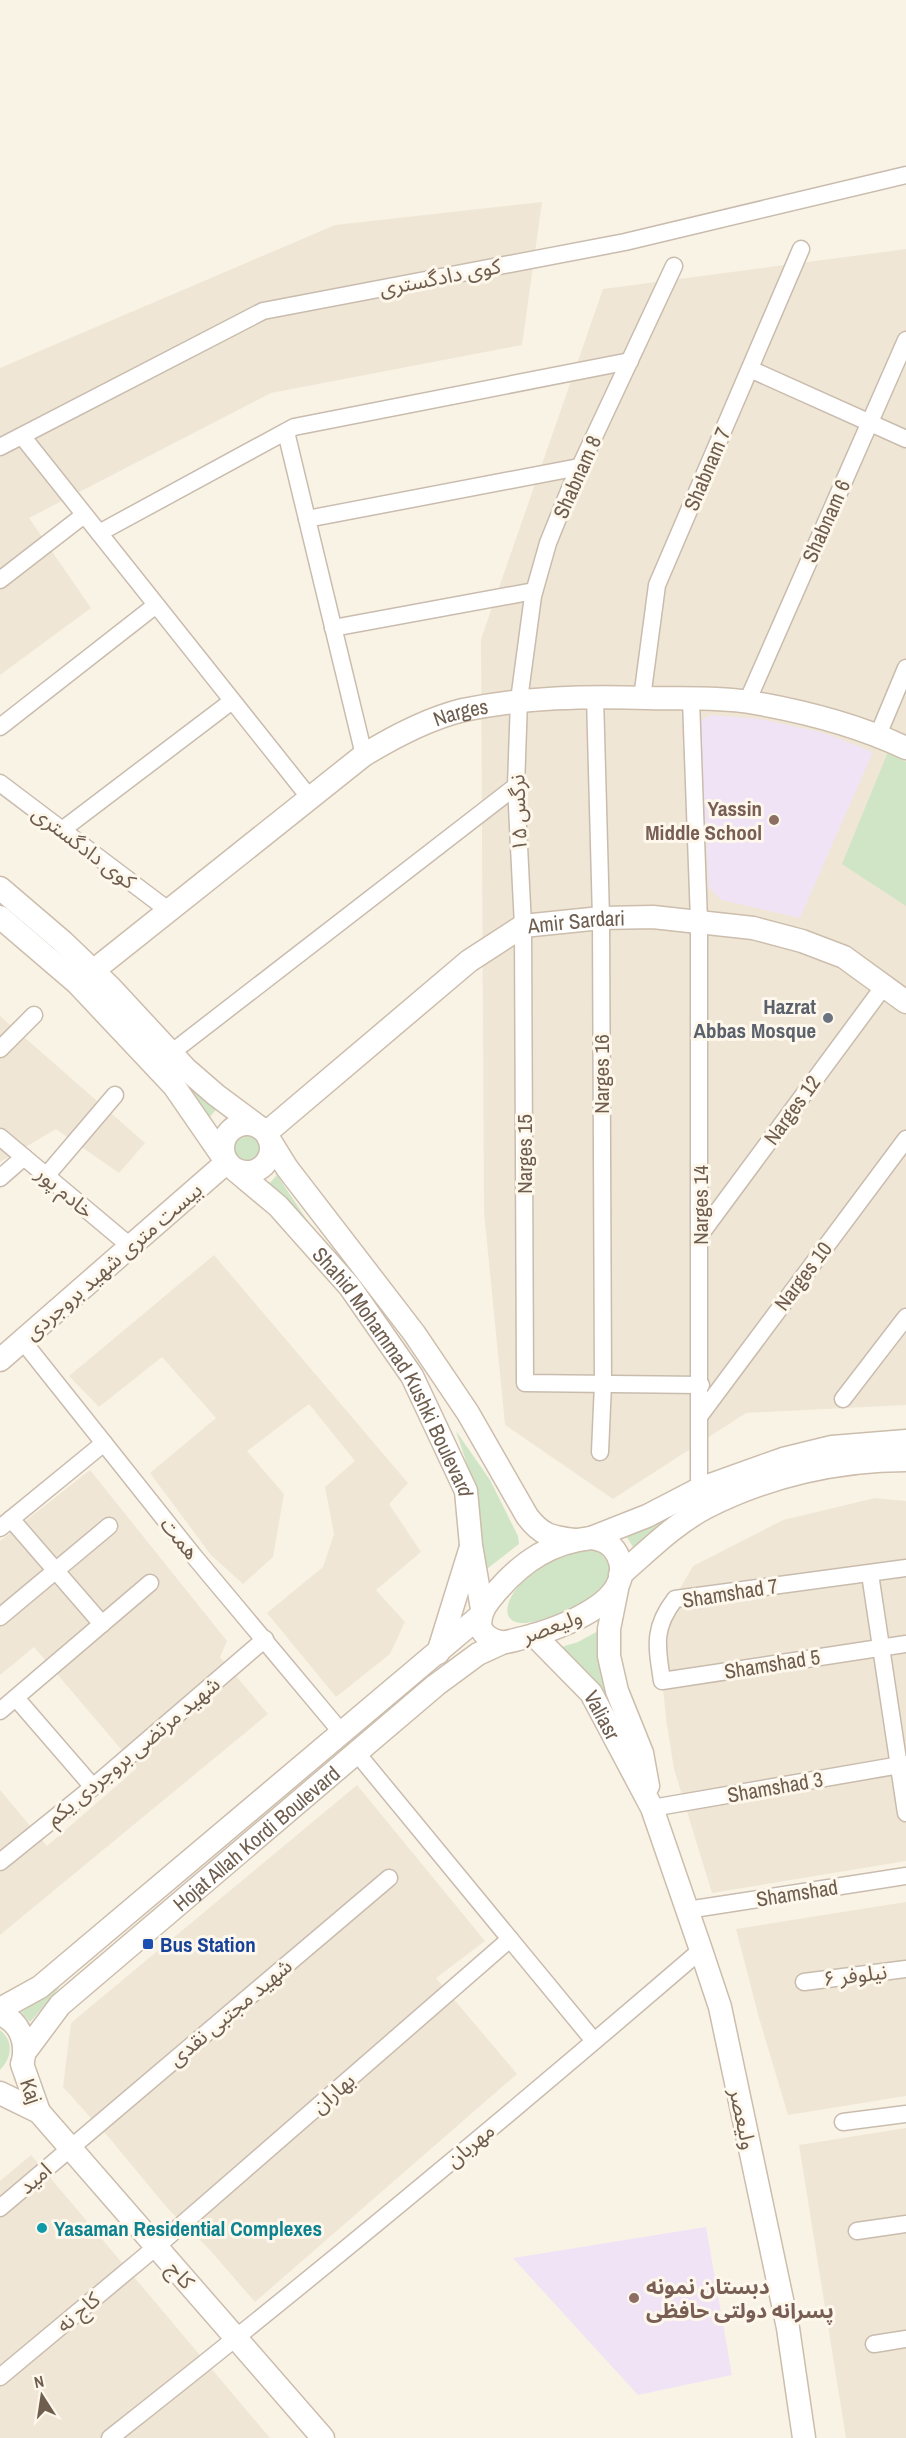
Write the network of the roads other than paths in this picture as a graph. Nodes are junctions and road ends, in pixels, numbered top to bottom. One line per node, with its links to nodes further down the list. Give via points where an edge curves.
1 (906, 175): 9 (street, کوی دادگستری, via 625,242 263,310)
2 (801, 249): 6 (street, Shabnam 7)
3 (674, 266): 5 (street, Shabnam 8)
4 (906, 340): 7 (street, Shabnam 6)
5 (630, 361): 8 (street, via 294,427); 12 (street, Shabnam 8)
6 (750, 369): 7 (street); 22 (street, Shabnam 7, via 657,585)
7 (870, 423): 10 (street); 26 (street, Shabnam 6)
8 (286, 432): 14 (street); 15 (street)
9 (22, 436): 11 (street, کوی دادگستری); 13 (street)
10 (906, 439)
11 (0, 447)
12 (579, 467): 14 (street); 17 (street, Shabnam 8, via 548,543)
13 (84, 515): 15 (street); 16 (street)
14 (307, 519): 19 (street)
15 (99, 533): 18 (street)
16 (0, 580)
17 (534, 591): 19 (street); 24 (street, Shabnam 8)
18 (156, 605): 23 (street); 27 (street)
19 (333, 628): 30 (street)
20 (906, 668): 28 (street)
21 (595, 696): 22 (main road, Narges); 24 (main road, Narges); 38 (street, Narges 16)
22 (642, 698): 25 (main road, Narges)
23 (232, 700): 33 (street); 34 (street)
24 (519, 700): 30 (main road, Narges, via 434,720 404,731); 32 (street, نرگس ۱۵)
25 (692, 700): 26 (main road, Narges); 39 (street, Narges 14)
26 (747, 702): 28 (main road, Narges, via 836,720)
27 (0, 727)
28 (878, 735): 29 (main road, Narges)
29 (906, 748)
30 (364, 755): 33 (main road, Narges)
31 (0, 783): 34 (street, کوی دادگستری)
32 (516, 786): 40 (street, نرگس ۱۵); 46 (street)
33 (309, 797): 36 (main road, Narges)
34 (62, 830): 36 (street, کوی دادگستری)
35 (0, 888): 41 (main road, Shahid Mohammad Kushki Boulevard)
36 (168, 910): 41 (main road, Narges)
37 (0, 917): 52 (main road, Shahid Mohammad Kushki Boulevard, via 77,983 174,1086)
38 (601, 918): 39 (main road, Amir Sardari); 40 (main road, Amir Sardari); 60 (street, Narges 16)
39 (699, 921): 42 (main road, Amir Sardari, via 753,928 802,941 844,957); 55 (street, Narges 14)
40 (523, 926): 48 (main road, Amir Sardari, via 469,961); 60 (street, Narges 15, via 525,1383)
41 (93, 971): 46 (main road, Shahid Mohammad Kushki Boulevard)
42 (884, 986): 43 (main road, Amir Sardari); 55 (street, Narges 12)
43 (906, 1002)
44 (34, 1015): 45 (street)
45 (0, 1049)
46 (171, 1053): 48 (main road, Shahid Mohammad Kushki Boulevard)
47 (115, 1095): 53 (street)
48 (266, 1134): 52 (main road, via 271,1153 263,1166 250,1172); 52 (main road, via 249,1124 235,1127 225,1138 223,1153); 71 (main road, Shahid Mohammad Kushki Boulevard, via 286,1168 426,1351 468,1413 526,1516 537,1530 552,1537)
49 (0, 1137): 51 (street, خادم پور)
50 (906, 1139): 63 (street, Narges 10)
51 (24, 1157): 53 (street, خادم پور); 54 (street)
52 (229, 1164): 56 (main road, بیست متری شهید بروجردی); 72 (main road, Shahid Mohammad Kushki Boulevard, via 278,1206 350,1287 412,1376 466,1491)
53 (46, 1176): 56 (street, خادم پور)
54 (0, 1178)
55 (700, 1234): 61 (street, Narges 14)
56 (130, 1246): 58 (main road, بیست متری شهید بروجردی)
57 (906, 1317): 62 (street)
58 (22, 1340): 59 (main road, بیست متری شهید بروجردی); 65 (street, همت)
59 (0, 1360)
60 (603, 1384): 61 (street); 66 (street, Narges 16)
61 (701, 1385): 63 (street, Narges 14)
62 (843, 1399)
63 (701, 1414): 68 (street, Narges 14)
64 (906, 1441): 68 (main road, via 858,1443 783,1460)
65 (104, 1443): 69 (street); 82 (street, همت)
66 (600, 1452)
67 (906, 1460): 68 (main road, via 851,1463)
68 (703, 1498): 71 (main road); 76 (main road, ولیعصر)
69 (6, 1524): 74 (street)
70 (109, 1526): 74 (street)
71 (583, 1539): 76 (main road, via 604,1541 612,1547 620,1561); 78 (main road, via 552,1547 531,1558 508,1578)
72 (471, 1545): 78 (main road, Shahid Mohammad Kushki Boulevard); 86 (main road)
73 (906, 1568): 75 (street)
74 (56, 1569): 79 (street); 80 (street)
75 (870, 1574): 85 (street); 87 (street, Shamshad 7, via 675,1599 656,1637)
76 (619, 1579): 81 (main road, ولیعصر, via 605,1599 588,1613); 94 (main road, via 609,1629 609,1656 617,1691 642,1754)
77 (150, 1582): 80 (street)
78 (481, 1612): 83 (main road, ولیعصر, via 483,1633); 86 (main road, Hojat Allah Kordi Boulevard)
79 (0, 1617)
80 (102, 1624): 88 (street)
81 (534, 1635): 83 (main road, ولیعصر); 94 (main road, Valiasr, via 591,1694)
82 (265, 1639): 90 (street, همت); 93 (street, شهید مرتضی بروجردی یکم)
83 (502, 1643): 91 (main road, Hojat Allah Kordi Boulevard, via 460,1666)
84 (906, 1644): 85 (street, Shamshad 5)
85 (881, 1647): 87 (street, Shamshad 5); 92 (street)
86 (438, 1653): 90 (main road, Hojat Allah Kordi Boulevard)
87 (662, 1681)
88 (16, 1698): 89 (street); 93 (street)
89 (0, 1711)
90 (342, 1733): 104 (main road, Hojat Allah Kordi Boulevard, via 40,1987)
91 (356, 1752): 100 (street); 106 (main road, Hojat Allah Kordi Boulevard, via 60,2005)
92 (902, 1764): 94 (street, Shamshad 3); 95 (street)
93 (93, 1787): 96 (street, شهید مرتضی بروجردی یکم)
94 (652, 1808): 99 (main road, ولیعصر)
95 (906, 1813)
96 (0, 1862)
97 (906, 1876): 99 (street, Shamshad)
98 (389, 1878): 112 (street, شهید مجتبی نقدی)
99 (687, 1910): 101 (main road, ولیعصر)
100 (510, 1939): 105 (street); 116 (street, بهاران)
101 (701, 1950): 105 (street, مهربان); 123 (main road, ولیعصر, via 720,2007 783,2305)
102 (906, 1969): 103 (street, نیلوفر ۶)
103 (804, 1982)
104 (0, 2012): 106 (main road, Kaj, via 20,2031)
105 (594, 2042): 117 (street, مهربان)
106 (23, 2058): 107 (main road, Hojat Allah Kordi Boulevard, via 11,2079); 109 (main road, Kaj)
107 (0, 2085)
108 (0, 2093): 109 (main road, Kaj)
109 (39, 2112): 112 (main road, کاج)
110 (906, 2114): 111 (street)
111 (843, 2122)
112 (70, 2147): 113 (street, امید); 116 (main road, کاج)
113 (0, 2208)
114 (906, 2224): 115 (street)
115 (857, 2231)
116 (156, 2247): 117 (main road, کاج); 120 (street, کاج نه)
117 (236, 2339): 121 (street, مهربان); 122 (main road, کاج)
118 (906, 2339): 119 (street)
119 (874, 2344)
120 (0, 2377)
121 (110, 2438)
122 (323, 2438)
123 (804, 2438)

